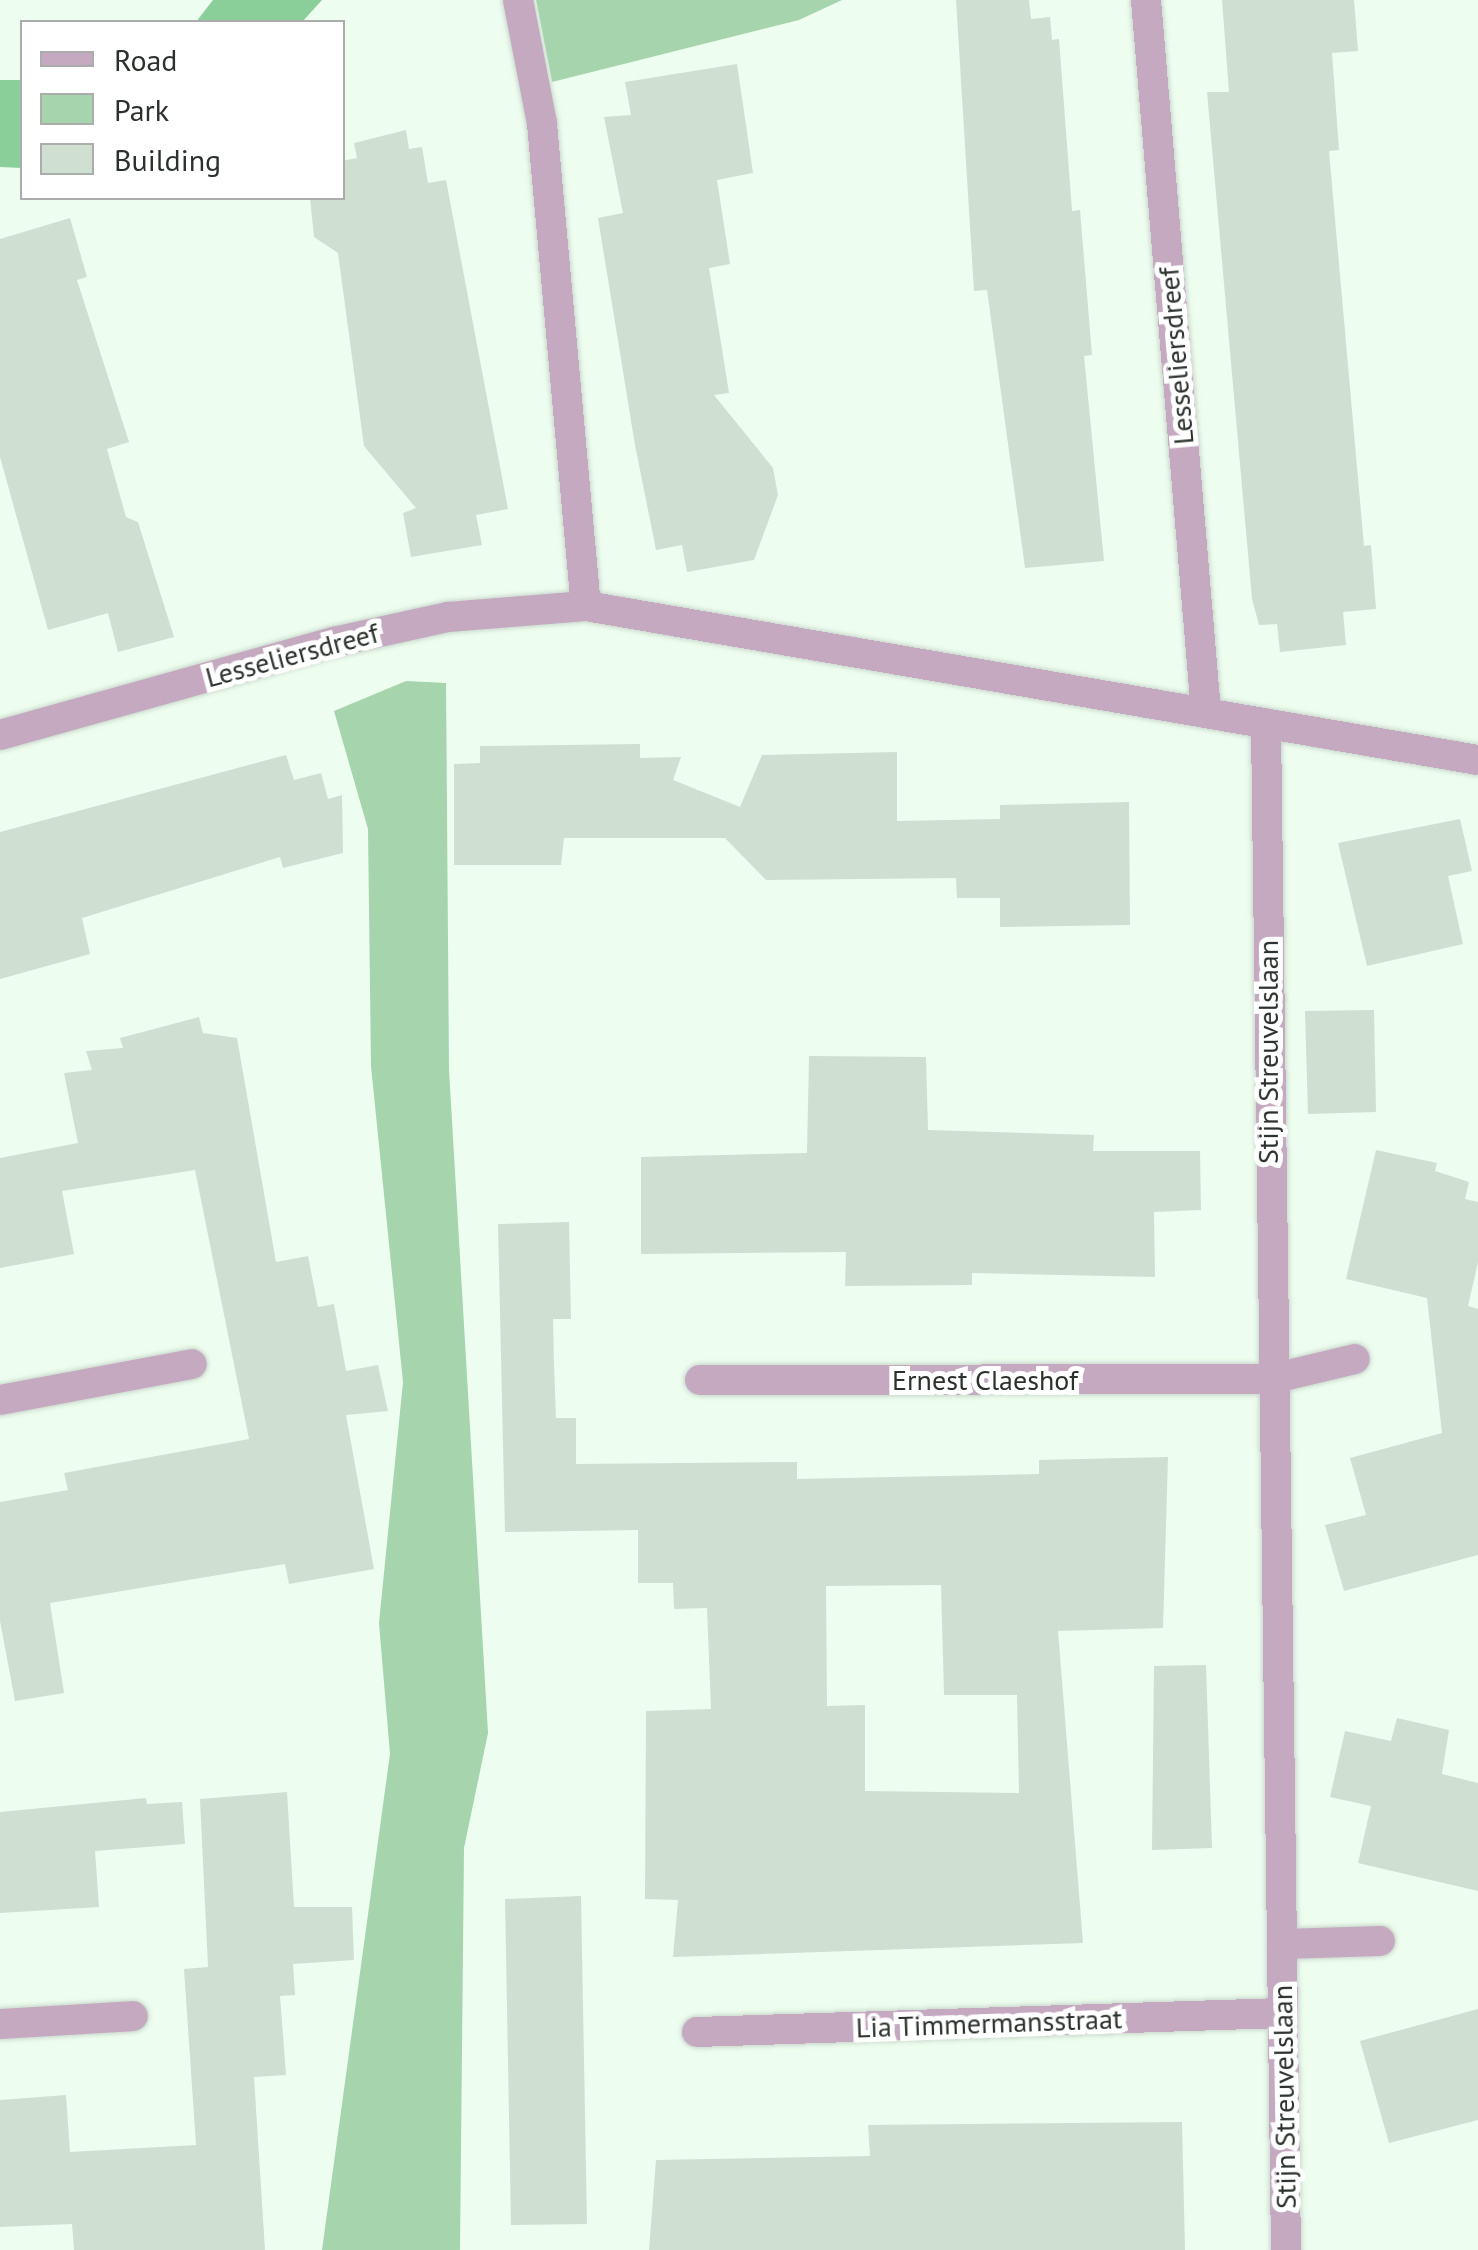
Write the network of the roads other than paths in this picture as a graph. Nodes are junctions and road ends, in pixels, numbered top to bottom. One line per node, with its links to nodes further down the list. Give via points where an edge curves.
1 (518, 0): 3 (street, via 542,124)
2 (1146, 0): 4 (street, Lesseliersdreef)
3 (586, 606): 4 (street, Lesseliersdreef); 6 (street, Lesseliersdreef, via 448,617 362,635)
4 (1206, 712): 5 (street, Lesseliersdreef)
5 (1266, 725): 7 (street, Lesseliersdreef); 10 (street, Stijn Streuvelslaan)
6 (1, 730)
7 (1478, 760)
8 (1354, 1359): 10 (street)
9 (192, 1364): 12 (street)
10 (1270, 1379): 11 (street, Ernest Claeshof); 14 (street, Stijn Streuvelslaan)
11 (700, 1380)
12 (0, 1400)
13 (1380, 1940): 14 (street)
14 (1284, 1944): 15 (street, Stijn Streuvelslaan)
15 (1281, 2014): 18 (street, Lia Timmermansstraat); 19 (street, Stijn Streuvelslaan)
16 (134, 2016): 17 (street)
17 (0, 2024)
18 (698, 2032)
19 (1286, 2250)

